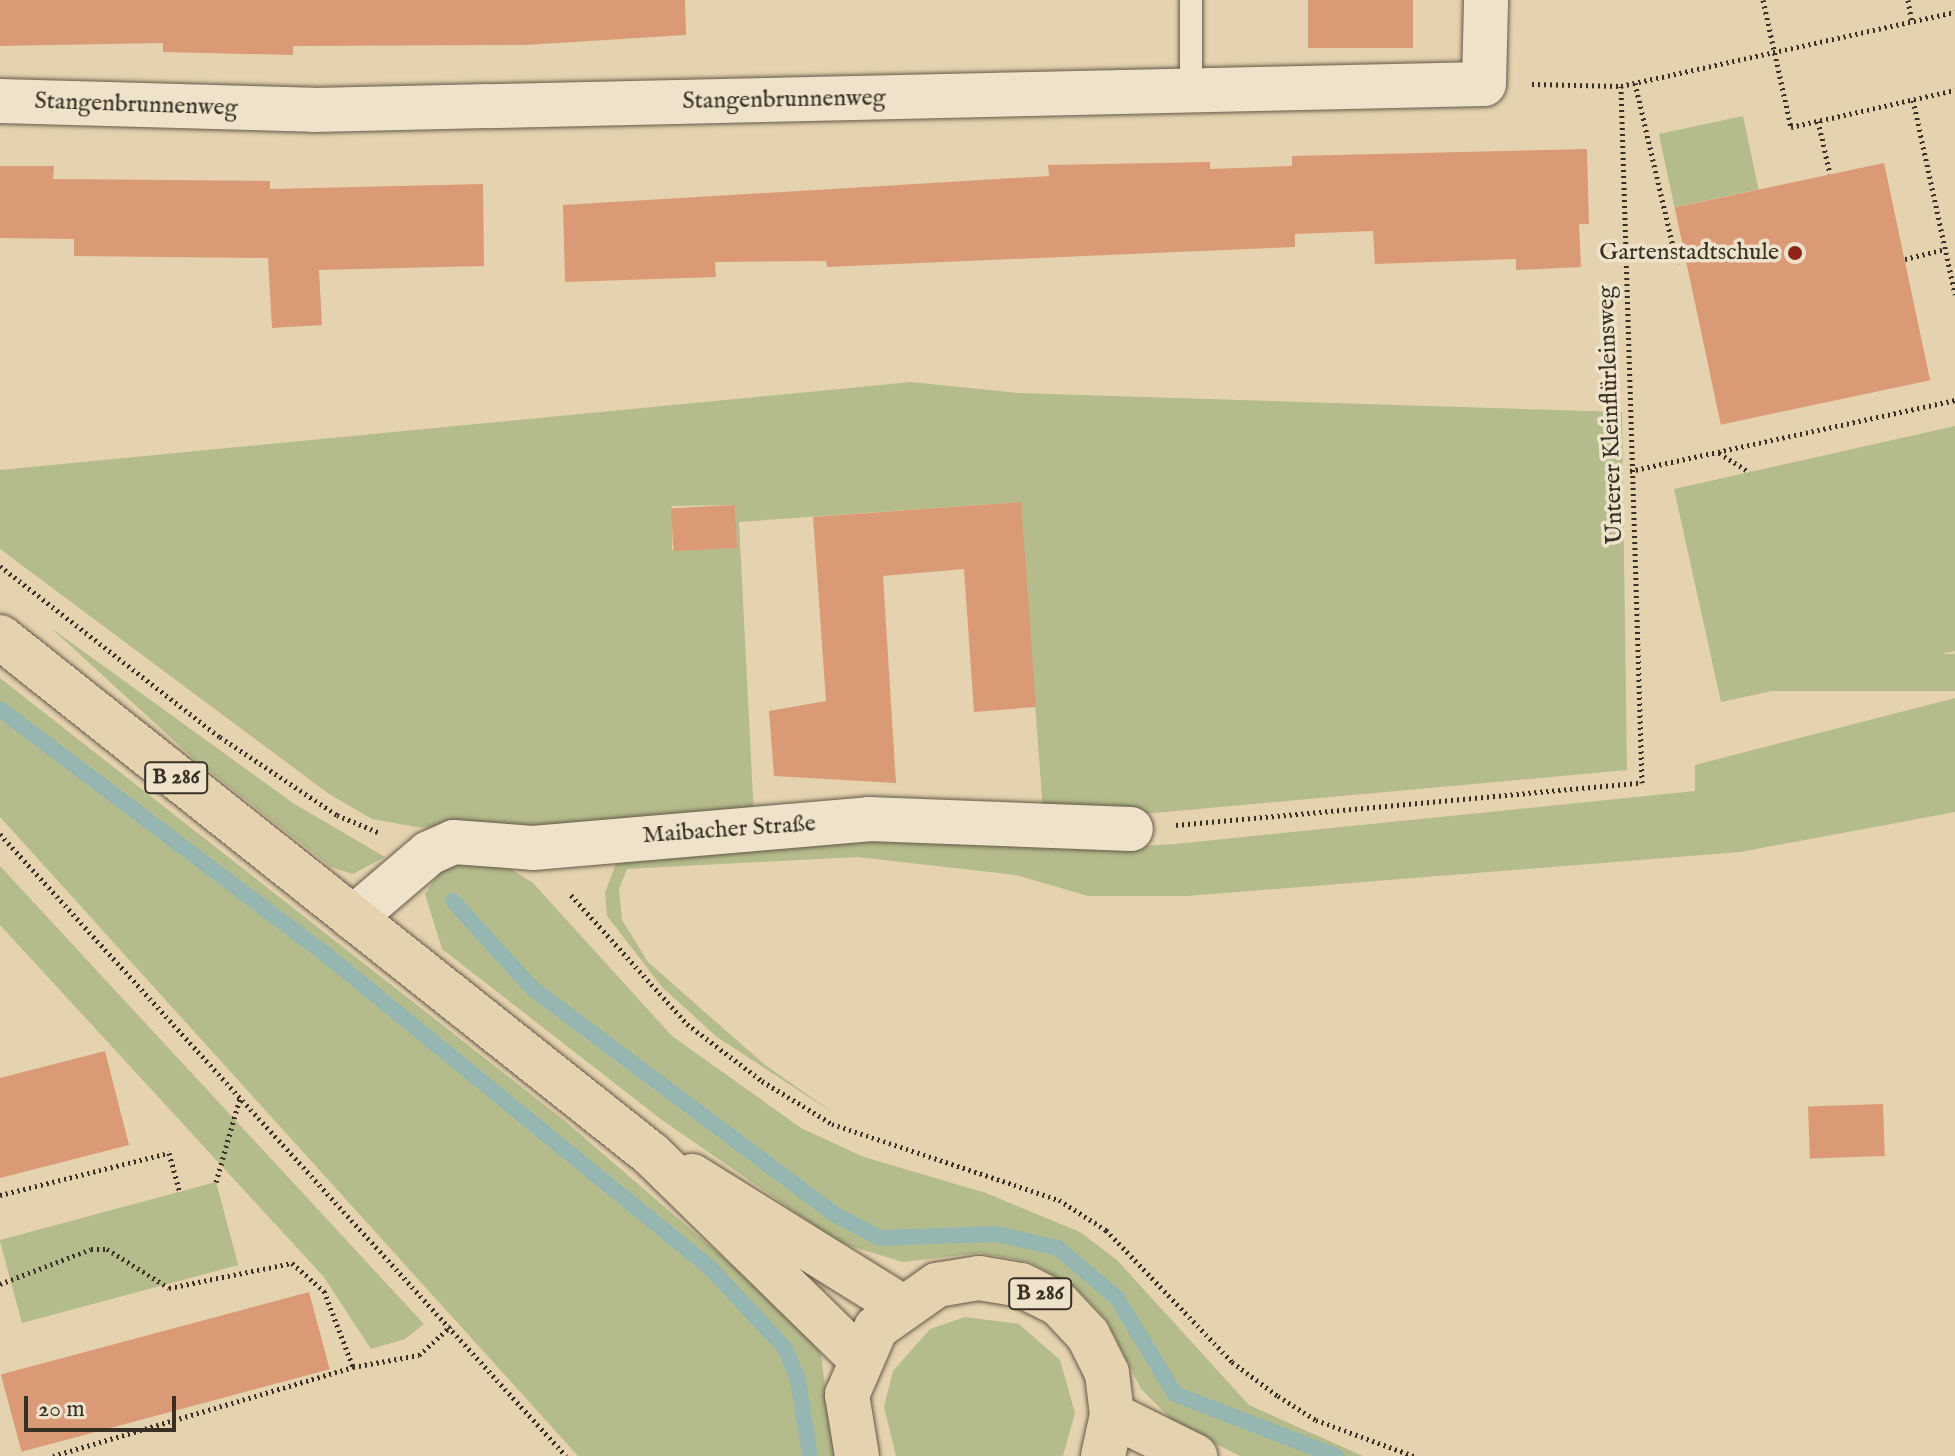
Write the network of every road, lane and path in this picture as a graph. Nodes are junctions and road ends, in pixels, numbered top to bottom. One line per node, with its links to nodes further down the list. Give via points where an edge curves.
1 (1191, 0): 11 (lane)
2 (1486, 0): 9 (street)
3 (1763, 0): 7 (path)
4 (1908, 0): 6 (path)
5 (1955, 12): 6 (path)
6 (1912, 22): 7 (path)
7 (1774, 52): 8 (path); 15 (path, via 1791,127)
8 (1635, 83): 10 (path); 19 (path)
9 (1484, 84): 10 (path); 11 (street, Stangenbrunnenweg)
10 (1621, 86): 23 (path, Unterer Kleinflürleinsweg)
11 (1191, 89): 14 (street, Stangenbrunnenweg, via 313,110)
12 (1955, 90): 13 (path)
13 (1913, 100): 15 (path); 17 (path)
14 (0, 101)
15 (1818, 121): 16 (path)
16 (1830, 174)
17 (1945, 249): 18 (path); 20 (path)
18 (1905, 259)
19 (1677, 264)
20 (1955, 295)
21 (1955, 400): 22 (path)
22 (1718, 452): 23 (path); 24 (path)
23 (1630, 471): 27 (path, Unterer Kleinflürleinsweg, via 1642,783)
24 (1749, 472)
25 (0, 566): 30 (path, via 289,784 337,815)
26 (0, 637): 31 (main road, B 286)
27 (1131, 829): 29 (street, Maibacher Straße, via 869,819)
28 (0, 834): 32 (path)
29 (533, 848): 30 (street, Maibacher Straße, via 454,842); 47 (path, via 687,1024 762,1081 832,1124 1059,1200 1106,1230 1232,1362 1278,1396 1316,1420)
30 (429, 853): 31 (street, Maibacher Straße)
31 (353, 918): 33 (main road, B 286)
32 (240, 1097): 34 (path); 39 (path)
33 (651, 1154): 38 (main road, B 286); 40 (main road, B 286)
34 (216, 1182)
35 (180, 1193): 36 (path, via 169,1153)
36 (0, 1195)
37 (0, 1284): 41 (path, via 91,1249 107,1249 169,1288 292,1263 324,1291)
38 (899, 1305): 40 (main road, B 286); 42 (main road, B 286, via 937,1285 979,1278 1021,1285 1059,1304 1101,1361)
39 (451, 1326): 41 (path, via 419,1355); 44 (path)
40 (858, 1357): 45 (main road, B 286, via 847,1395)
41 (353, 1367): 43 (path, via 325,1381)
42 (1108, 1436): 46 (main road, B 286)
43 (53, 1456)
44 (566, 1456)
45 (857, 1456)
46 (1195, 1456)
47 (1414, 1456)

